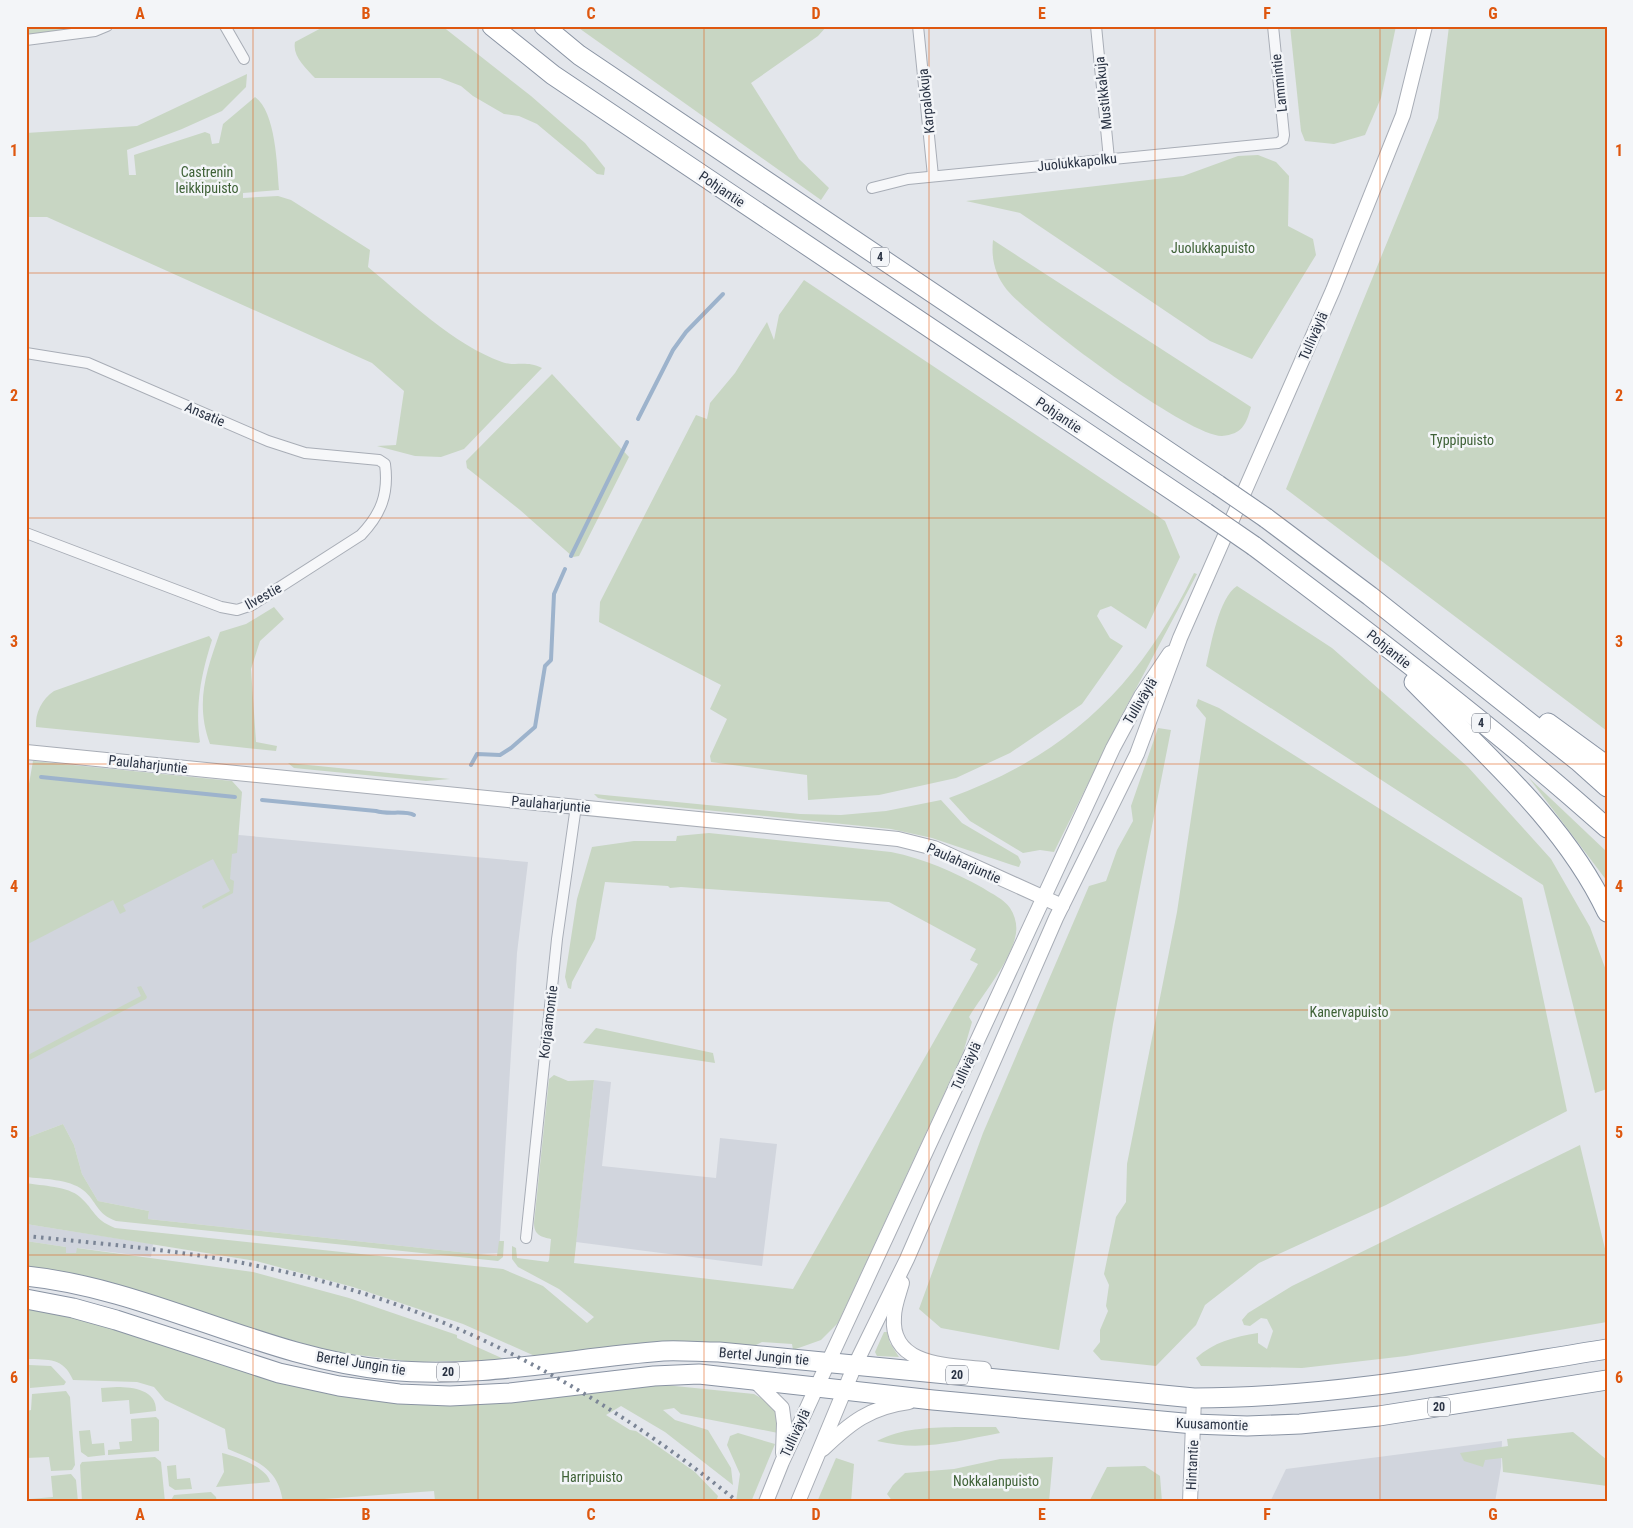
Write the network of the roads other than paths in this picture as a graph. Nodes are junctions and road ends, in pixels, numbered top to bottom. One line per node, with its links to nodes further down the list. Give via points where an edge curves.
1 (107, 26): 9 (street, via 95,32)
2 (225, 26): 10 (street)
3 (492, 26): 19 (highway, Pohjantie / 4, bridge, via 561,80 1206,513)
4 (544, 26): 18 (highway, 4, bridge, via 579,55 1218,484)
5 (918, 26): 13 (street, Karpalokuja)
6 (1096, 26): 12 (street, Mustikkakuja)
7 (1273, 26): 11 (street, Lammintie)
8 (1425, 26): 20 (main road, Tulliväylä, via 1403,115 1333,290)
9 (26, 40)
10 (244, 59)
11 (1283, 140): 12 (street, Juolukkapolku)
12 (1109, 159): 13 (street, Juolukkapolku)
13 (933, 176): 14 (street, Juolukkapolku)
14 (872, 188)
15 (26, 353): 16 (street, Ansatie, via 88,363 268,441 305,453 379,460)
16 (386, 464): 17 (street, Ilvestie, via 382,507 361,535 252,605 237,610)
17 (26, 533)
18 (1370, 596): 22 (highway); 23 (highway, 4)
19 (1354, 621): 25 (highway, Pohjantie / 4, via 1556,782); 28 (highway, via 1557,833)
20 (1180, 638): 26 (main road, Tulliväylä, via 1141,696 1113,748); 27 (main road, Tulliväylä, via 1137,754)
21 (26, 752): 24 (main road, Paulaharjuntie)
22 (1607, 766)
23 (1607, 787)
24 (576, 806): 26 (main road, Paulaharjuntie, via 898,839 934,848 973,864); 29 (street, Korjaamontie, via 557,939)
25 (1607, 828)
26 (1042, 899): 27 (main road, Paulaharjuntie); 34 (main road, Tulliväylä)
27 (1062, 906): 30 (main road, Tulliväylä)
28 (1607, 912)
29 (526, 1238)
30 (907, 1259): 35 (main road, Tulliväylä); 39 (main road, via 894,1318 900,1344 914,1357 926,1362 1002,1371)
31 (26, 1276): 34 (highway, Bertel Jungin tie / 20, via 78,1284 127,1297 274,1346 333,1361 388,1370 448,1372 506,1369 664,1351 720,1352)
32 (26, 1299): 36 (highway, Bertel Jungin tie / 20, via 116,1320 279,1373 399,1394 510,1393 680,1374)
33 (1607, 1349): 43 (highway, Kuusamontie / 20, via 1323,1392 1252,1398)
34 (829, 1362): 35 (highway, Bertel Jungin tie / 20); 41 (main road, Tulliväylä)
35 (855, 1365): 39 (highway, Kuusamontie / 20); 42 (main road, Tulliväylä)
36 (754, 1380): 41 (highway, Bertel Jungin tie / 20); 47 (main road, via 782,1408)
37 (1607, 1380): 38 (highway, Kuusamontie / 20)
38 (1577, 1385): 40 (highway); 45 (highway, Kuusamontie / 20, via 1379,1416 1247,1426)
39 (1060, 1386): 43 (highway, Kuusamontie / 20)
40 (1607, 1386)
41 (816, 1388): 42 (highway, Kuusamontie / 20); 47 (main road, Tulliväylä)
42 (843, 1391): 44 (highway, Kuusamontie / 20); 46 (main road, Tulliväylä)
43 (1194, 1398): 45 (main road, Hintantie)
44 (933, 1400): 45 (highway, Kuusamontie / 20); 46 (main road, via 891,1405 867,1414 847,1426)
45 (1194, 1424): 50 (main road, Hintantie)
46 (819, 1453): 49 (main road, Tulliväylä)
47 (782, 1462): 48 (main road, Tulliväylä)
48 (766, 1502)
49 (798, 1502)
50 (1190, 1502)

